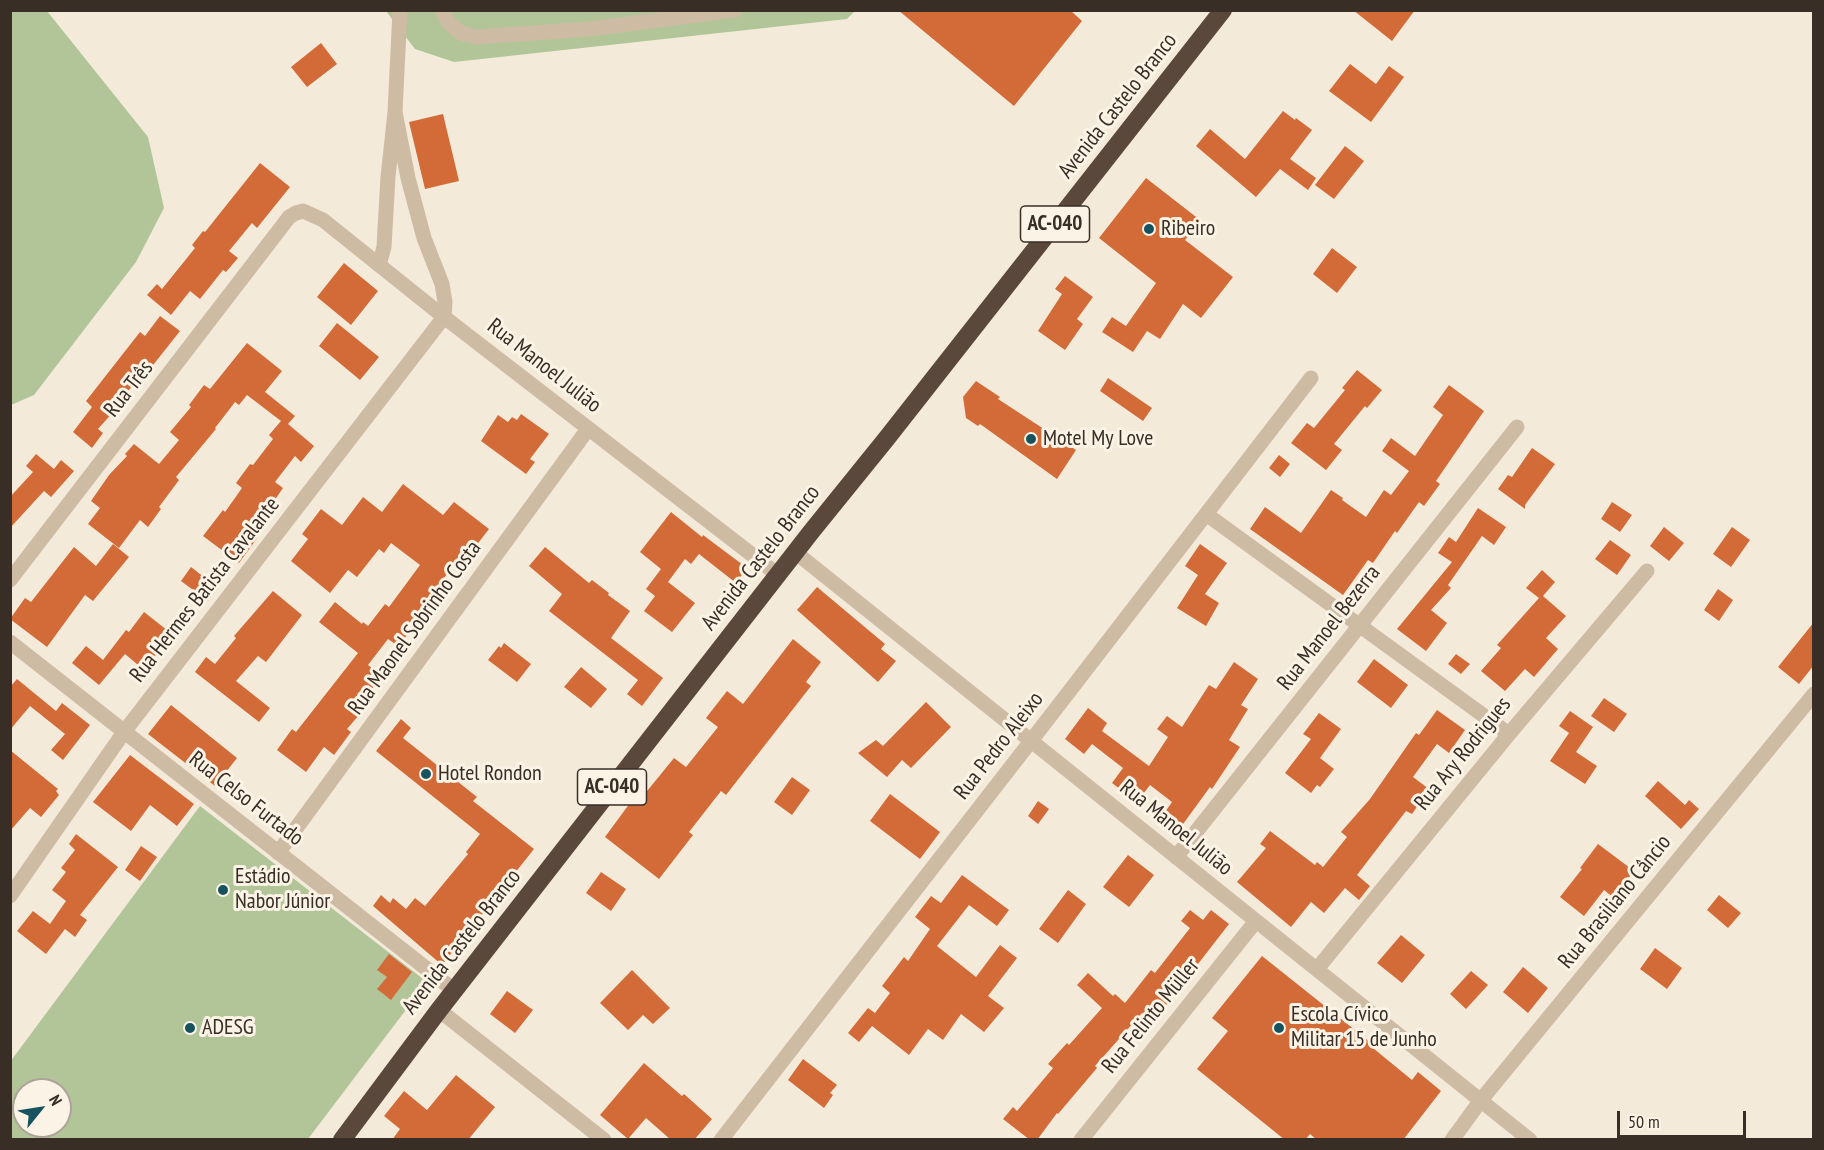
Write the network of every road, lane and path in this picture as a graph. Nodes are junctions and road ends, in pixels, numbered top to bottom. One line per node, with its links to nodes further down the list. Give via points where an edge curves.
1 (400, 10): 5 (street)
2 (442, 10): 3 (street, via 448,22 461,33 476,37 590,29)
3 (735, 10)
4 (1223, 10): 13 (highway, Avenida Castelo Branco / AC-040)
5 (395, 112): 7 (street, via 384,247); 8 (street, via 410,188 442,284)
6 (283, 225): 7 (street, Rua Manoel Julião, via 296,213 312,214); 16 (street, Rua Três)
7 (379, 265): 8 (street, Rua Manoel Julião)
8 (444, 317): 11 (street, Rua Manoel Julião); 20 (street, Rua Hermes Batista Cavalante)
9 (1311, 378): 12 (street, Rua Pedro Aleixo)
10 (1517, 427): 17 (street, Rua Manoel Bezerra)
11 (588, 429): 15 (street, Rua Manoel Julião); 23 (street, Rua Maonel Sobrinho Costa)
12 (1206, 514): 17 (street); 22 (street, Rua Pedro Aleixo)
13 (795, 552): 15 (highway, Avenida Castelo Branco / AC-040); 22 (street, Rua Manoel Julião)
14 (1647, 571): 21 (street, Rua Ary Rodrigues)
15 (777, 574): 28 (highway, Avenida Castelo Branco / AC-040)
16 (10, 580)
17 (1360, 626): 21 (street); 24 (street, Rua Manoel Bezerra)
18 (10, 642): 20 (street, Rua Celso Furtado)
19 (1814, 694): 30 (street, Rua Brasiliano Câncio)
20 (124, 732): 23 (street, Rua Celso Furtado); 25 (street, Rua Hermes Batista Cavalante)
21 (1509, 734): 27 (street, Rua Ary Rodrigues)
22 (1031, 741): 24 (street, Rua Manoel Julião); 33 (street, Rua Pedro Aleixo)
23 (278, 853): 28 (street, Rua Celso Furtado)
24 (1176, 857): 26 (street, Rua Manoel Julião)
25 (10, 896)
26 (1256, 921): 27 (street, Rua Manoel Julião); 34 (street, Rua Felinto Müller)
27 (1317, 969): 30 (street, Rua Manoel Julião)
28 (454, 991): 29 (highway, Avenida Castelo Branco / AC-040)
29 (440, 1010): 31 (highway, Avenida Castelo Branco / AC-040); 32 (street)
30 (1481, 1100): 35 (street, Rua Brasiliano Câncio); 36 (street, Rua Manoel Julião)
31 (342, 1140)
32 (604, 1140)
33 (721, 1140)
34 (1081, 1140)
35 (1452, 1140)
36 (1530, 1140)

